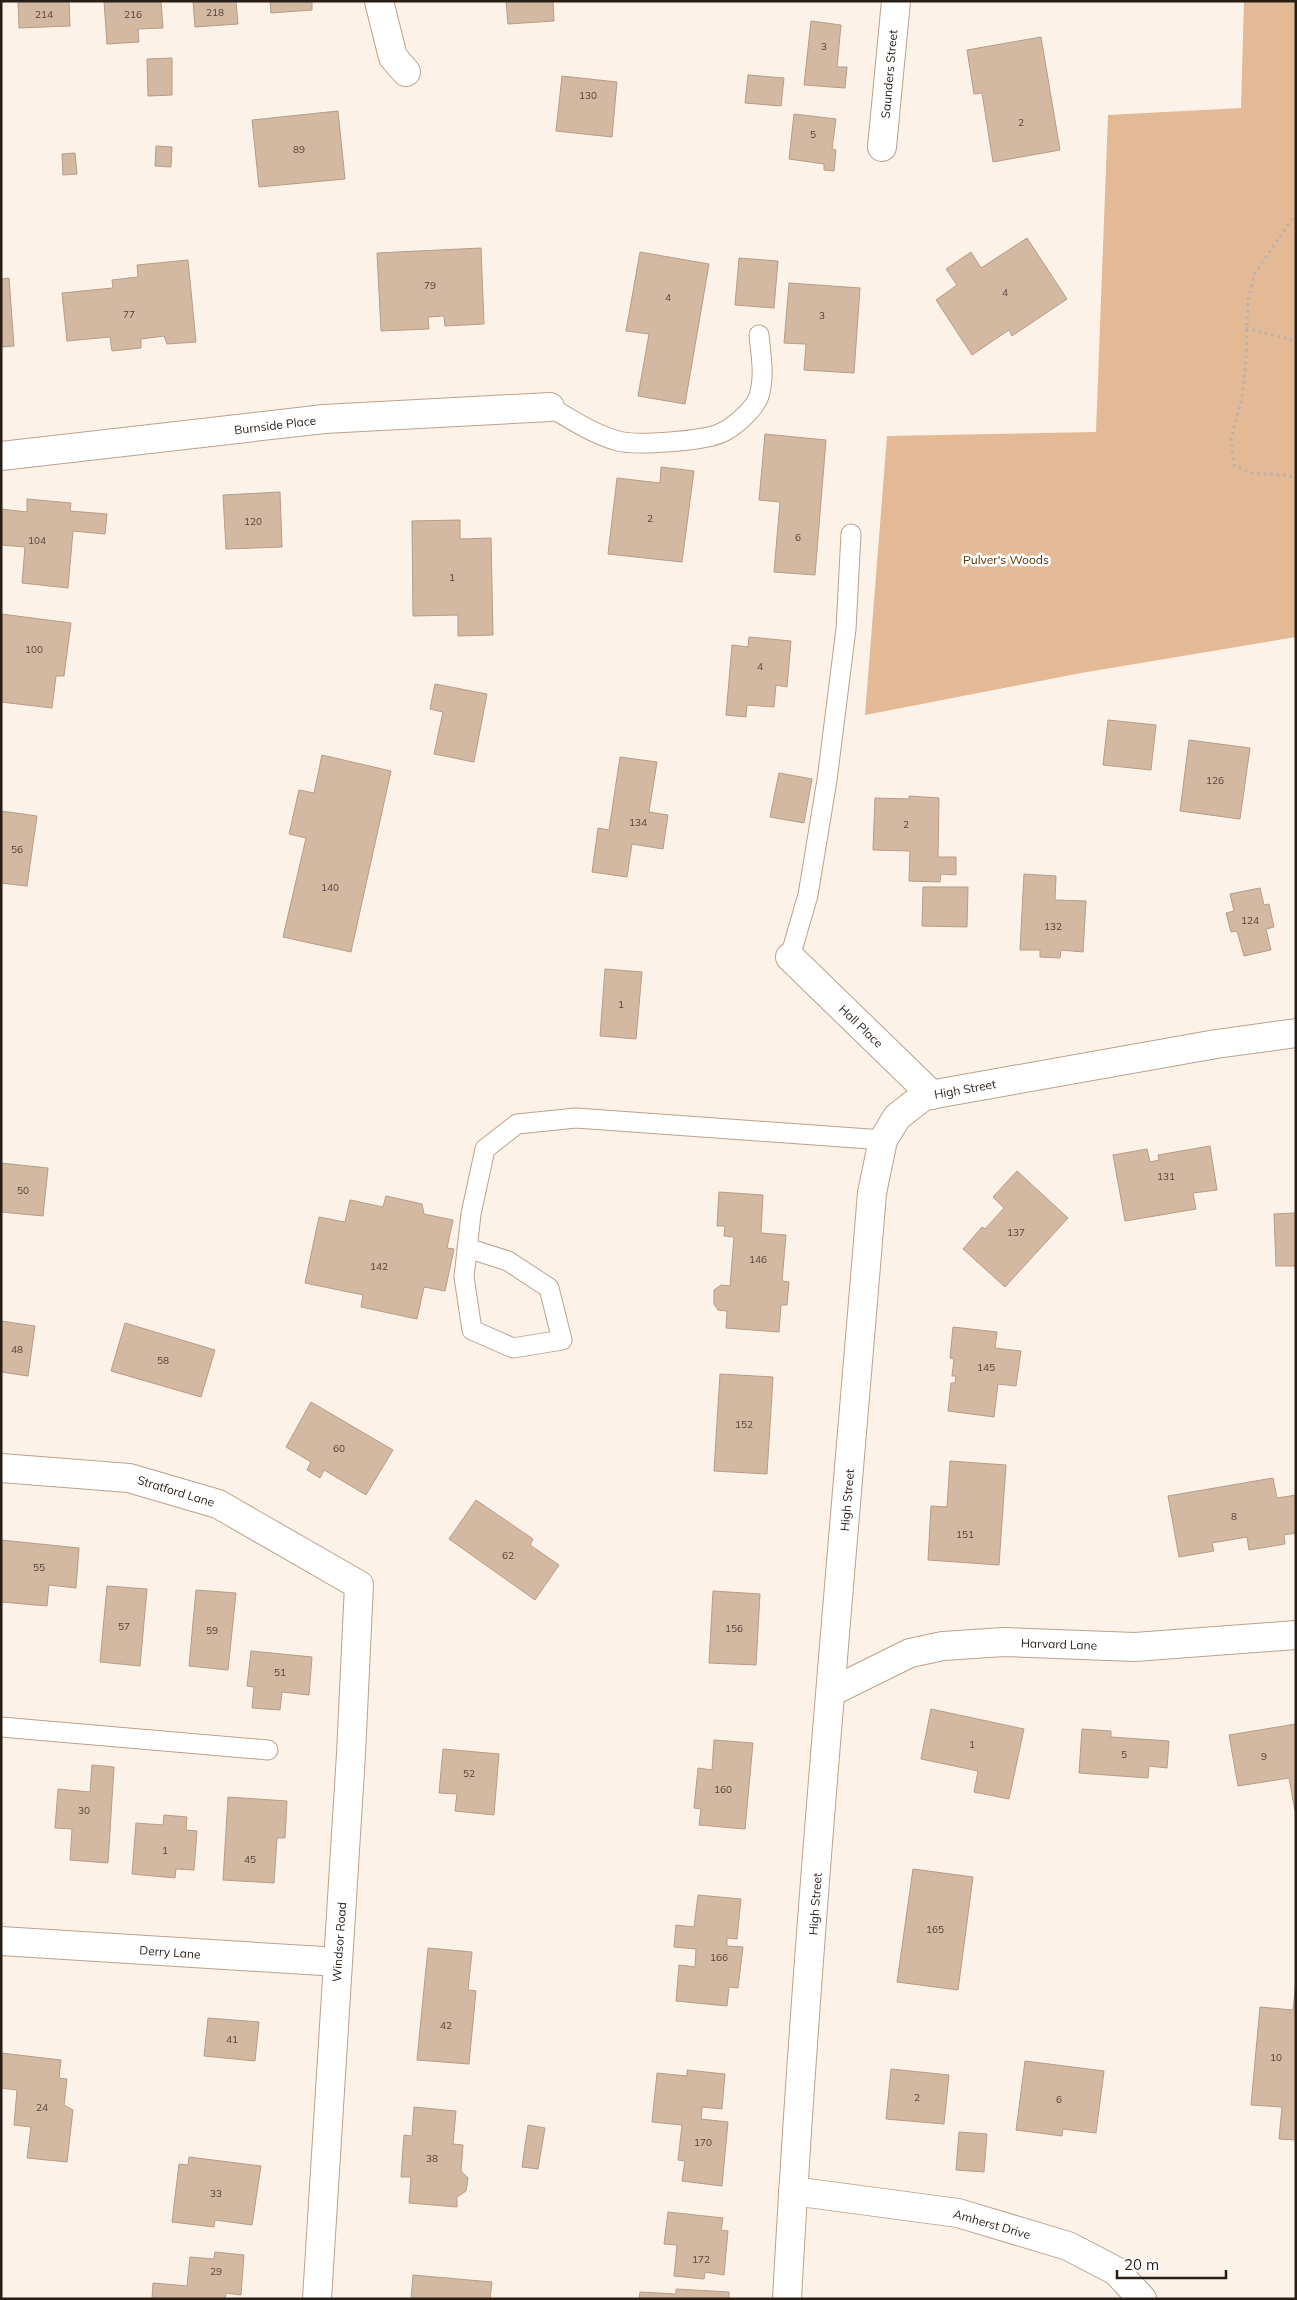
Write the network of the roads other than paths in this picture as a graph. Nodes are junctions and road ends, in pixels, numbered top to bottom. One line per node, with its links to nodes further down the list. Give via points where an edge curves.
1 (379, 1): 3 (street, via 393,56)
2 (896, 1): 4 (street, Saunders Street)
3 (406, 72)
4 (882, 146)
5 (759, 335): 6 (lane, via 763,380 758,399 737,424 720,434 673,442 621,442 592,432)
6 (550, 407): 7 (street, Burnside Place, via 324,419)
7 (1, 456)
8 (851, 534): 9 (lane, via 846,629 828,780 808,895)
9 (790, 957): 11 (street, Hall Place)
10 (1296, 1033): 11 (street, High Street)
11 (932, 1094): 12 (street, High Street, via 924,1096 897,1117)
12 (883, 1140): 13 (lane, via 576,1118 517,1124 485,1149); 17 (street, High Street, via 872,1193)
13 (467, 1248): 13 (lane, via 464,1277 472,1330 513,1348 562,1340 549,1288 508,1261)
14 (1, 1468): 15 (street, Stratford Lane, via 129,1478 218,1504)
15 (359, 1585): 21 (street, Windsor Road)
16 (1296, 1635): 17 (street, Harvard Lane, via 1135,1647 1004,1642 943,1646 910,1653)
17 (831, 1692): 22 (street, High Street)
18 (1, 1727): 19 (lane)
19 (268, 1750)
20 (1, 1941): 21 (street, Derry Lane)
21 (338, 1962): 23 (street, Windsor Road)
22 (793, 2192): 24 (street, High Street); 25 (street, Amherst Drive, via 958,2214 1068,2246 1116,2271)
23 (317, 2299)
24 (787, 2299)
25 (1142, 2299)

